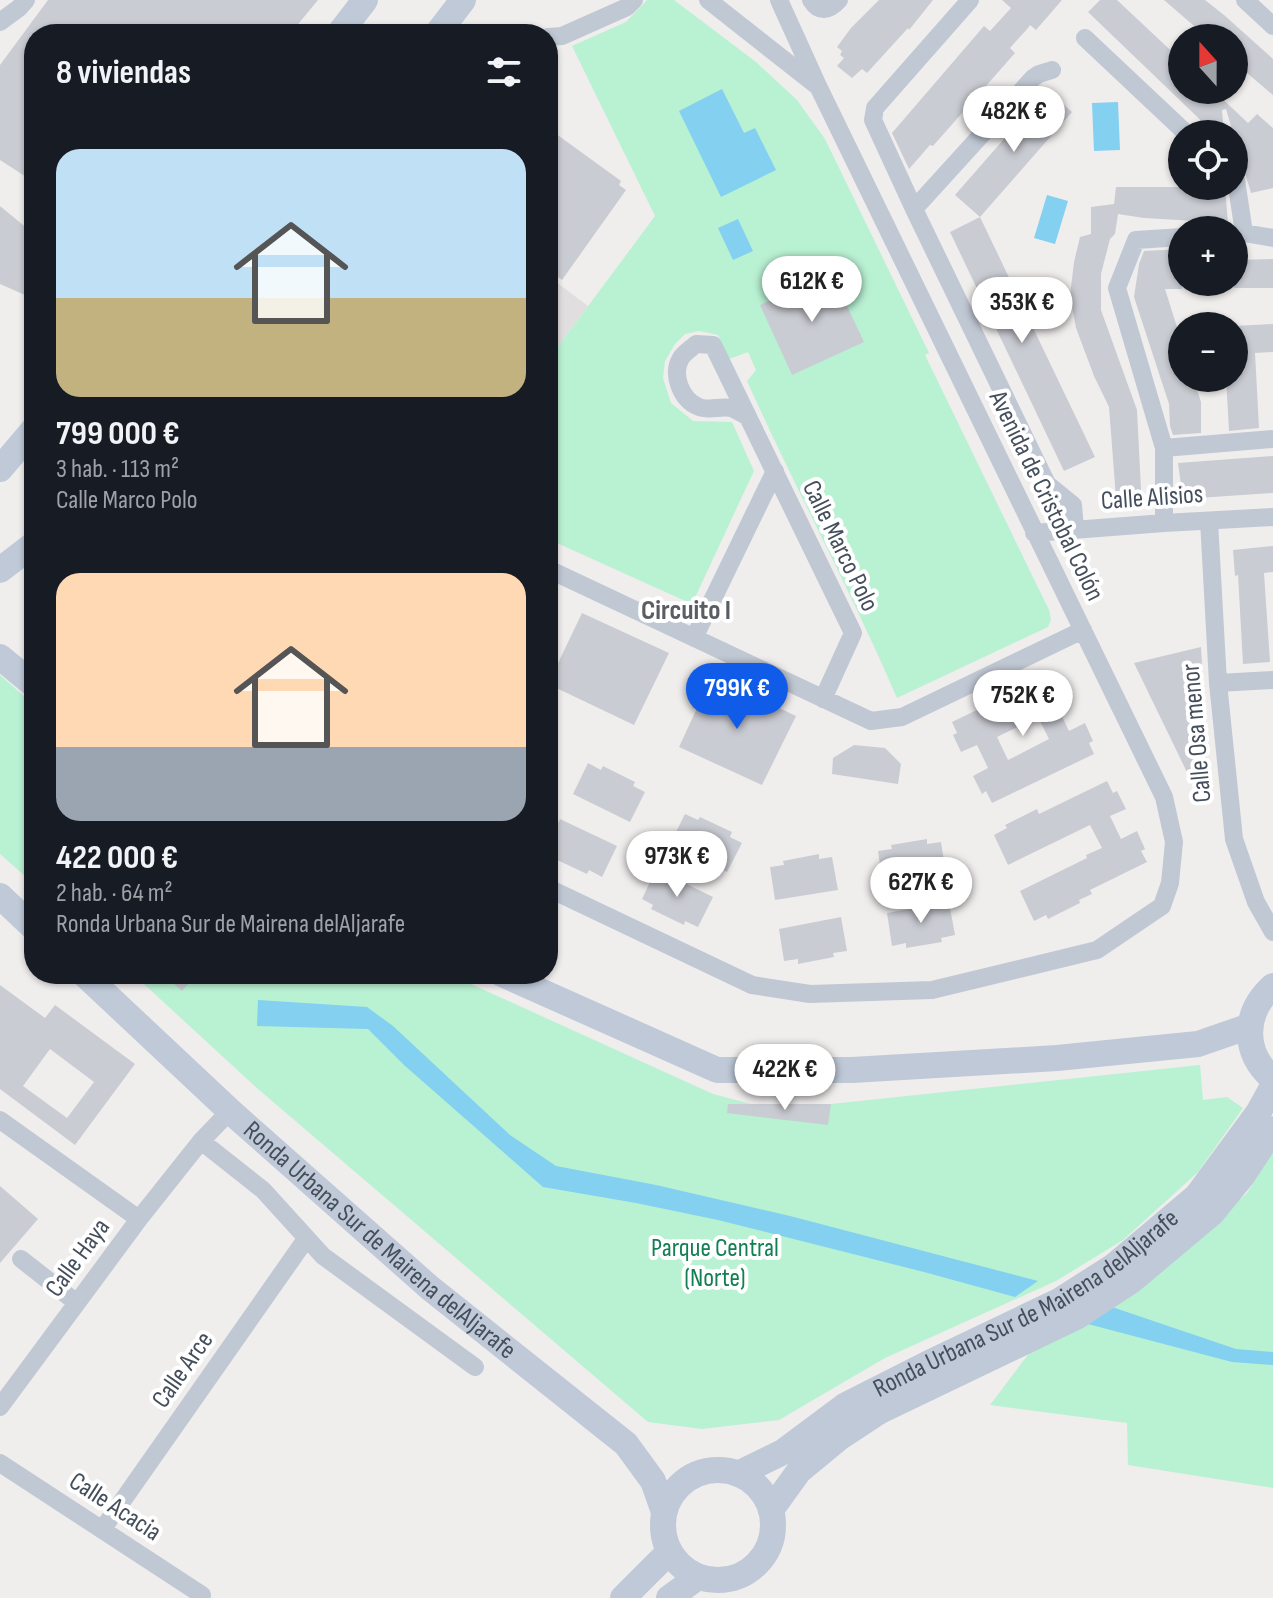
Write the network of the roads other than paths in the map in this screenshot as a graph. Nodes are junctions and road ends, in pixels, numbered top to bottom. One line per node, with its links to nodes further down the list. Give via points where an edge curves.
1 (26, 0): 11 (street)
2 (365, 0): 12 (street)
3 (463, 0): 13 (street)
4 (634, 0): 16 (street)
5 (708, 0): 18 (street, Avenida de Cristobal Colón)
6 (779, 0): 15 (street)
7 (811, 0): 10 (street, via 821,10)
8 (970, 0): 22 (street, via 873,114)
9 (1245, 0): 14 (street)
10 (837, 2)
11 (0, 22)
12 (347, 24)
13 (453, 24)
14 (1273, 26)
15 (791, 27): 18 (street, via 784,44); 20 (street)
16 (558, 36)
17 (1085, 38): 21 (street)
18 (763, 43): 20 (street, Avenida de Cristobal Colón)
19 (1052, 70): 22 (street, via 1033,78)
20 (818, 86): 36 (street, Avenida de Cristobal Colón)
21 (1172, 120)
22 (914, 209): 35 (street, via 1047,484 1073,505)
23 (1248, 234): 25 (street)
24 (1168, 238): 29 (street, via 1136,240 1117,288)
25 (1273, 238)
26 (748, 417): 26 (street, Calle Marco Polo, via 713,345 696,344 681,358 680,389 700,408 729,407); 31 (street, Calle Marco Polo)
27 (1273, 439): 29 (street)
28 (24, 441): 30 (street)
29 (1164, 448): 34 (street)
30 (0, 469)
31 (775, 471): 41 (street); 46 (street, Calle Marco Polo, via 853,633)
32 (1273, 517): 33 (street, Calle Alisios)
33 (1209, 521): 34 (street, Calle Alisios); 45 (street, Calle Osa menor)
34 (1164, 523): 35 (street, Calle Alisios)
35 (1075, 529): 36 (street, Calle Alisios)
36 (1034, 533): 40 (street, Avenida de Cristobal Colón)
37 (24, 552): 38 (street)
38 (0, 570)
39 (558, 574): 41 (street)
40 (1083, 630): 46 (street, via 902,717 871,721); 47 (street, Avenida de Cristobal Colón, via 1164,797 1174,842 1162,906 1097,950 932,990 810,994 752,985)
41 (694, 638): 46 (street)
42 (0, 657): 43 (street)
43 (24, 677)
44 (1273, 680): 45 (street)
45 (1218, 683): 50 (street, Calle Osa menor, via 1234,839 1256,902)
46 (823, 699)
47 (558, 893)
48 (0, 896): 49 (street)
49 (24, 919)
50 (1273, 932)
51 (95, 984): 57 (street, Ronda Urbana Sur de Mairena delAljarafe)
52 (524, 984): 54 (street, via 717,1070 852,1070 1057,1058 1198,1044)
53 (1273, 986): 54 (street, via 1261,997)
54 (1250, 1026): 55 (street, via 1253,1054)
55 (1273, 1079)
56 (1273, 1086): 68 (street, Ronda Urbana Sur de Mairena delAljarafe, via 1197,1196 1114,1266 1059,1301 846,1405 783,1452)
57 (230, 1111): 60 (street, Calle Haya); 70 (street, Ronda Urbana Sur de Mairena delAljarafe, via 430,1288 626,1444 653,1481)
58 (0, 1120): 61 (street)
59 (1273, 1129): 69 (street, Ronda Urbana Sur de Mairena delAljarafe, via 1212,1213 1131,1281 1078,1316 880,1411 799,1471)
60 (201, 1141): 61 (street, Calle Haya); 62 (street, via 263,1190)
61 (139, 1219): 64 (street, Calle Haya)
62 (306, 1239): 65 (street); 71 (street, Calle Arce)
63 (21, 1259): 64 (street)
64 (77, 1303): 66 (street, Calle Haya)
65 (475, 1367)
66 (0, 1407)
67 (0, 1463): 71 (street, Calle Acacia)
68 (738, 1474): 69 (street, via 753,1482); 70 (street, via 719,1470 684,1481)
69 (771, 1510): 73 (street, via 770,1544 755,1566 732,1579)
70 (664, 1512): 72 (street)
71 (102, 1530): 74 (street, Calle Acacia)
72 (669, 1552): 73 (street); 75 (street)
73 (698, 1577): 76 (street)
74 (202, 1595)
75 (623, 1598)
76 (669, 1598)

